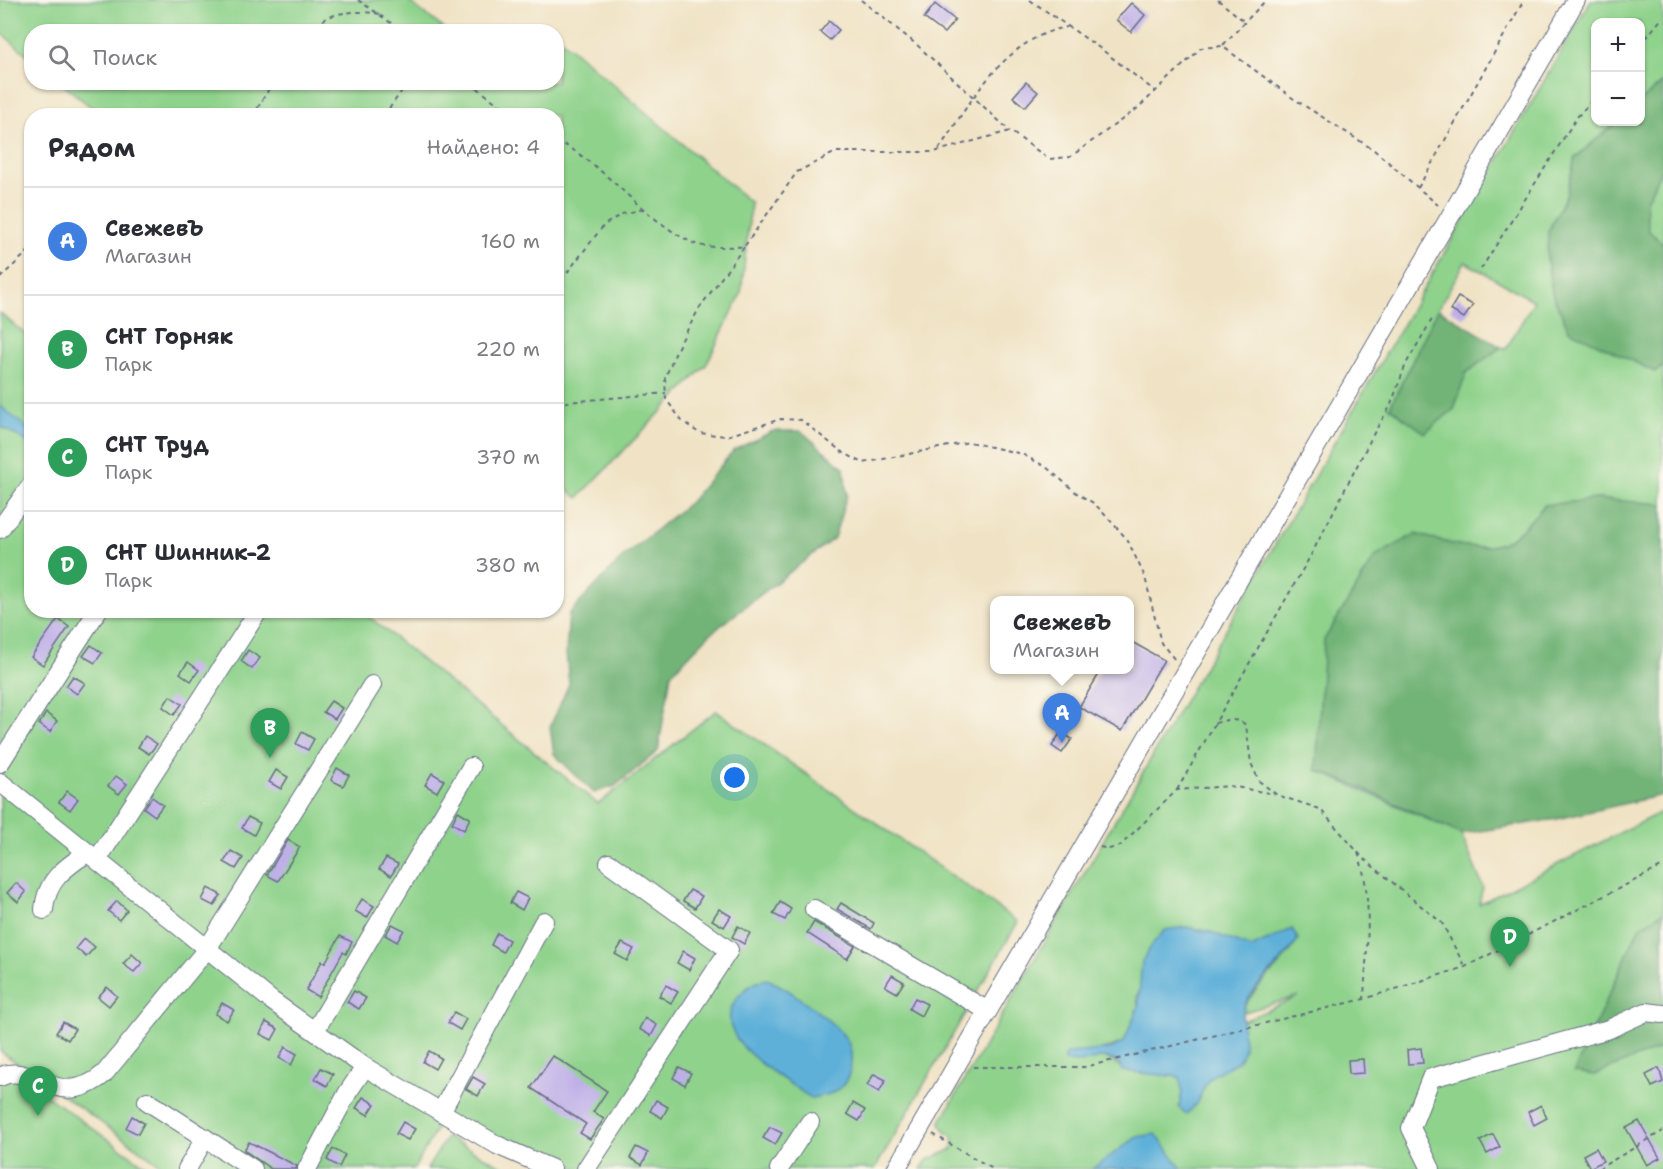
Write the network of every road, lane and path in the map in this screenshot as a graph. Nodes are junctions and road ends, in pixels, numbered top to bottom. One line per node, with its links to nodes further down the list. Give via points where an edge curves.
1 (358, 0): 8 (path)
2 (861, 0): 20 (path)
3 (1030, 0): 13 (path)
4 (1218, 0): 10 (path)
5 (1266, 0): 10 (path)
6 (1524, 0): 28 (path)
7 (1576, 0): 30 (street)
8 (380, 14): 11 (path, via 358,11 333,15); 12 (path)
9 (1663, 17): 14 (path)
10 (1244, 21): 15 (path)
11 (320, 24)
12 (393, 24)
13 (1067, 27): 19 (path); 20 (path, via 1047,30 994,70)
14 (1645, 40)
15 (1222, 46): 19 (path, via 1201,48); 28 (path, via 1294,99 1374,150)
16 (268, 90): 22 (path)
17 (402, 90): 23 (path)
18 (480, 90): 24 (path)
19 (1156, 93): 25 (path, via 1070,157 1049,159)
20 (975, 96): 25 (path); 27 (path)
21 (1591, 102): 33 (path, via 1577,117)
22 (258, 108)
23 (390, 108)
24 (503, 108)
25 (1010, 131): 27 (path)
26 (564, 144): 29 (path)
27 (938, 151): 31 (path, via 836,152 797,172)
28 (1418, 188): 30 (path)
29 (644, 209): 31 (path, via 695,244); 34 (path, via 622,214 604,225)
30 (1450, 216): 43 (street)
31 (744, 247): 37 (path, via 718,279 678,347 665,378)
32 (24, 256): 35 (path)
33 (1481, 269)
34 (564, 277)
35 (0, 278)
36 (1434, 316): 45 (path, via 1311,555)
37 (666, 393): 38 (path); 43 (path, via 682,421 699,433 727,436 781,419 801,420 863,463 969,442 1022,454 1095,504 1127,539 1145,577 1161,644)
38 (564, 402)
39 (24, 495): 40 (street)
40 (0, 529)
41 (93, 618): 46 (street)
42 (254, 618): 53 (street)
43 (1187, 669): 51 (street)
44 (372, 686): 59 (street)
45 (1215, 723): 49 (path); 50 (path, via 1230,719 1246,725 1254,773 1259,782)
46 (0, 763)
47 (471, 766): 64 (street)
48 (0, 782): 53 (street)
49 (1177, 790): 50 (path, via 1230,786); 51 (path, via 1120,846 1109,849)
50 (1277, 795): 52 (path, via 1320,809)
51 (1086, 841): 62 (street)
52 (1357, 850): 60 (path, via 1442,923); 61 (path, via 1368,909)
53 (92, 856): 57 (street, via 67,866 51,881); 59 (street)
54 (609, 863): 78 (street, via 729,950)
55 (1663, 866): 60 (path)
56 (814, 909): 62 (street)
57 (44, 910)
58 (544, 921): 69 (street)
59 (207, 949): 64 (street); 67 (street, via 92,1084 78,1090 61,1089 23,1076)
60 (1465, 967): 61 (path)
61 (1364, 999): 66 (path, via 1085,1066)
62 (988, 1011): 66 (street)
63 (1663, 1014): 82 (street, via 1646,1012 1610,1029 1431,1078 1411,1128)
64 (315, 1031): 65 (street)
65 (365, 1067): 69 (street); 77 (street)
66 (955, 1067): 71 (street)
67 (0, 1077)
68 (147, 1101): 73 (street)
69 (441, 1112): 74 (street)
70 (810, 1122): 79 (street)
71 (920, 1128): 80 (street); 81 (path)
72 (1663, 1131): 83 (path)
73 (204, 1138): 75 (street); 76 (street)
74 (541, 1167)
75 (187, 1169)
76 (253, 1169)
77 (307, 1169)
78 (586, 1169)
79 (779, 1169)
80 (896, 1169)
81 (993, 1169)
82 (1431, 1169)
83 (1598, 1169)

